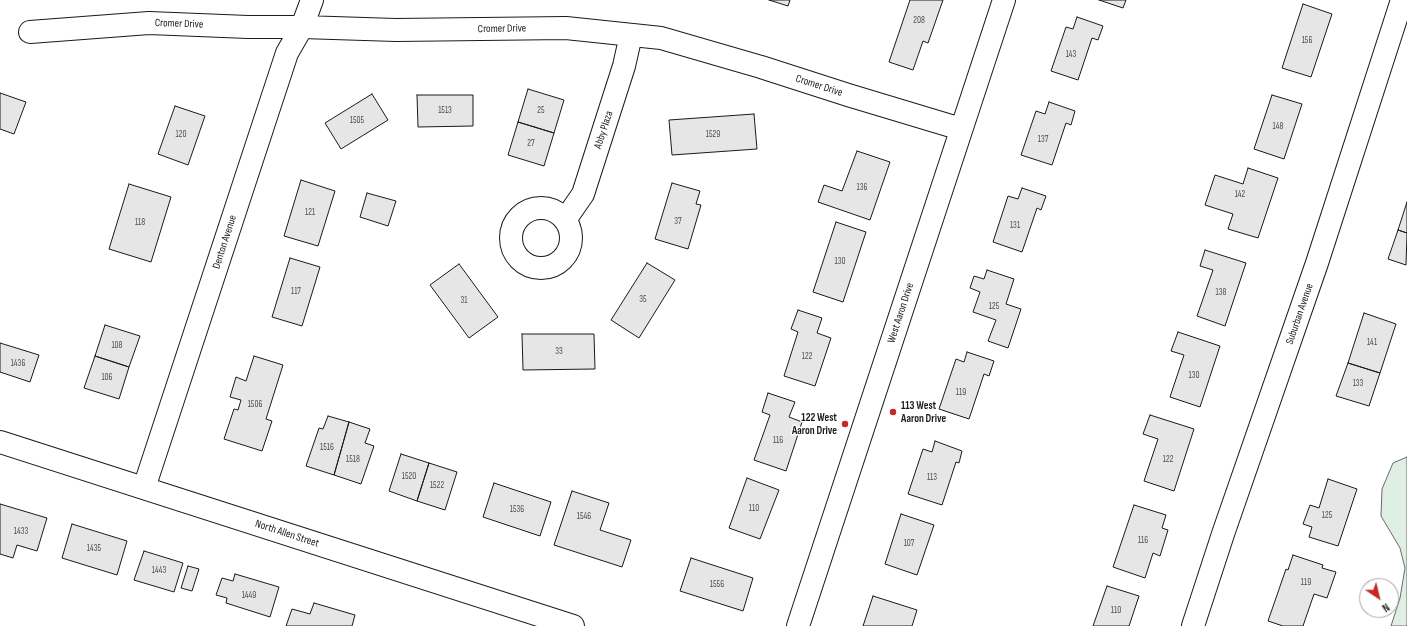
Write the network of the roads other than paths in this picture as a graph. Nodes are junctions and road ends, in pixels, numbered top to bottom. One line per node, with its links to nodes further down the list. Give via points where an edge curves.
1 (312, 0): 4 (street, Denton Avenue)
2 (1004, 0): 7 (street, West Aaron Drive)
3 (1402, 0): 13 (street, Suburban Avenue, via 1317,264)
4 (302, 27): 5 (street, Cromer Drive, via 149,23); 6 (street, Cromer Drive, via 396,30 566,28); 10 (street, Denton Avenue, via 287,53)
5 (30, 32)
6 (631, 35): 7 (street, Cromer Drive, via 661,38); 8 (street, Abby Plaza, via 624,66 583,194)
7 (961, 129): 12 (street, West Aaron Drive)
8 (565, 220)
9 (0, 442): 10 (street, North Allen Street)
10 (144, 488): 11 (street, North Allen Street)
11 (573, 626)
12 (798, 626)
13 (1193, 626)

